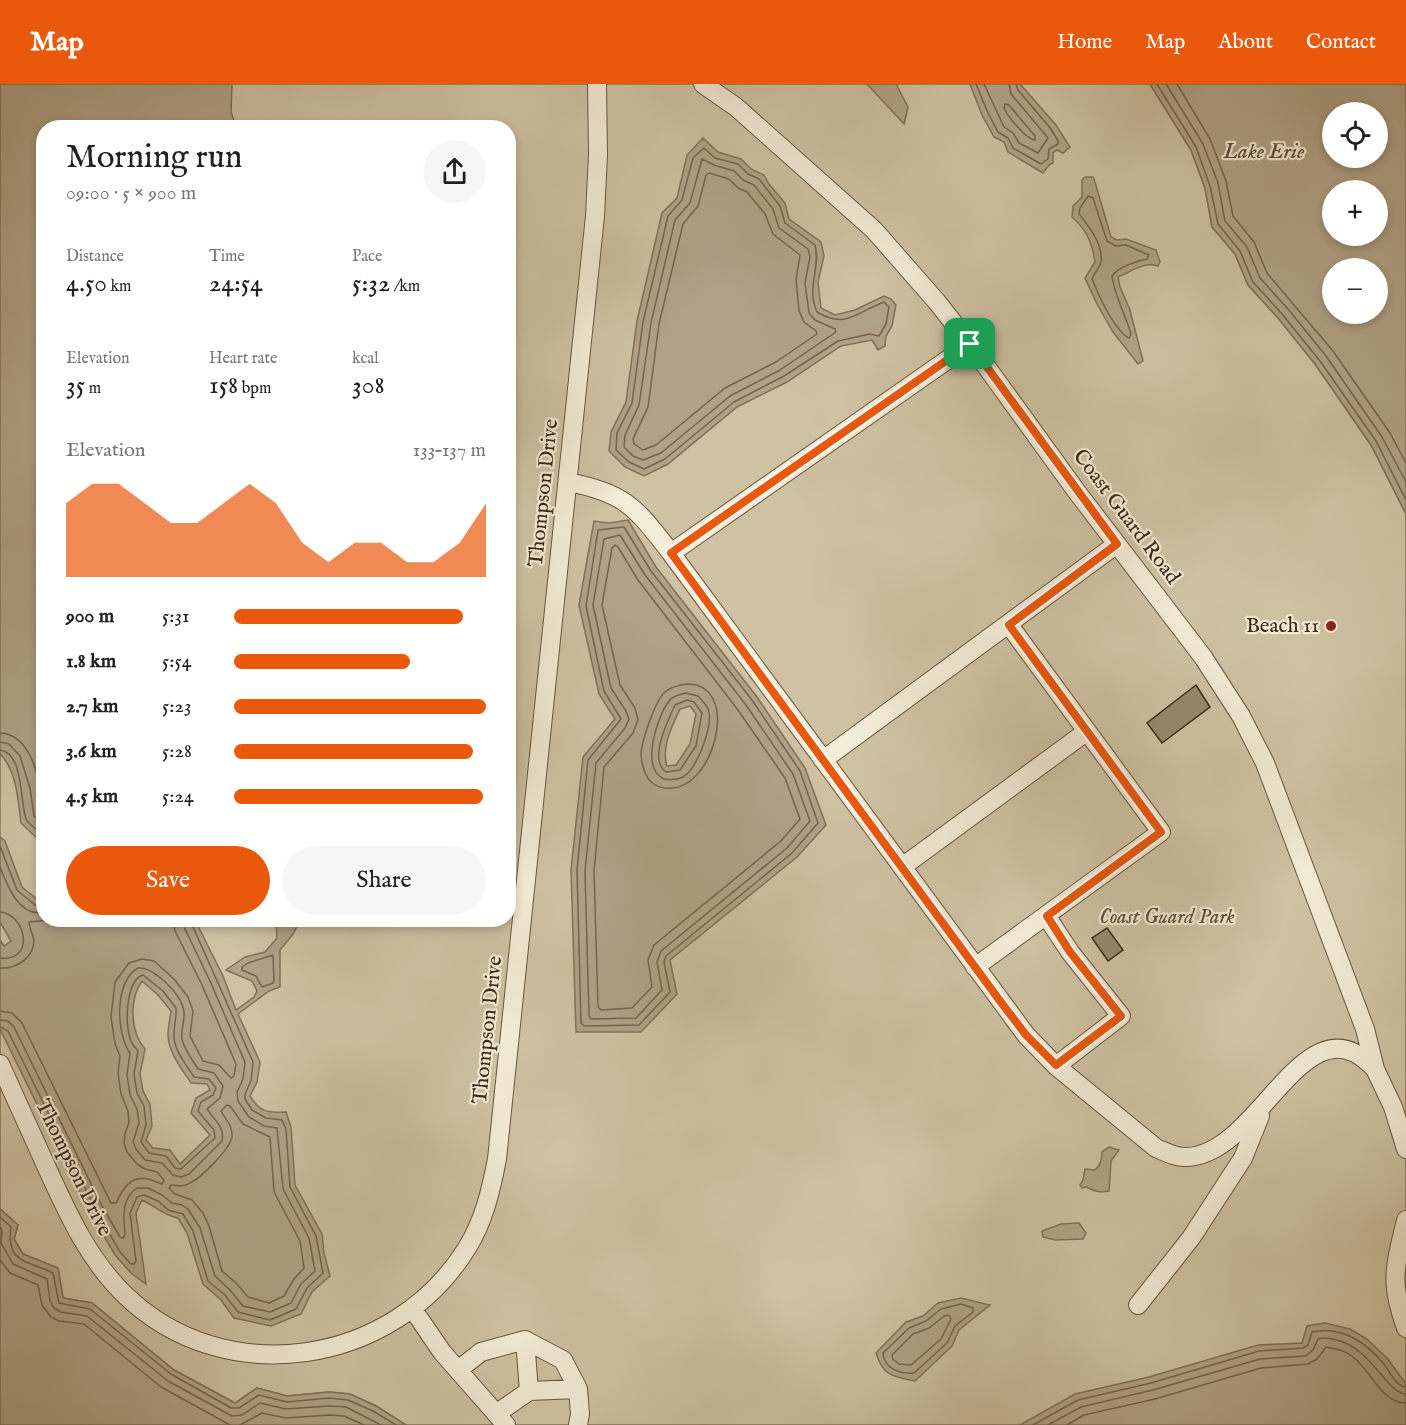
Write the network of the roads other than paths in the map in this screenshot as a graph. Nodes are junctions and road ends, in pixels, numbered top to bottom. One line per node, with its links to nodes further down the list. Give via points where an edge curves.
1 (597, 84): 4 (street, Thompson Drive, via 595,216)
2 (703, 84): 3 (street, Coast Guard Road, via 736,107 874,230)
3 (970, 344): 5 (street, Coast Guard Road); 6 (street)
4 (568, 482): 6 (street, Coast Guard Road, via 618,497 635,508); 20 (street, Thompson Drive, via 497,1158 486,1207 467,1249 441,1283)
5 (1117, 544): 7 (street); 15 (street, Coast Guard Road, via 1209,665 1253,736 1365,1029)
6 (671, 553): 9 (street, Coast Guard Road)
7 (1009, 625): 8 (street); 9 (street)
8 (1086, 732): 10 (street); 11 (street, via 1161,832)
9 (823, 760): 10 (street, Coast Guard Road)
10 (902, 867): 12 (street, Coast Guard Road)
11 (1047, 916): 12 (street); 14 (street, via 1121,1016)
12 (975, 967): 14 (street, Coast Guard Road, via 1026,1035)
13 (0, 1064): 20 (street, Thompson Drive, via 90,1254 127,1297 162,1324 183,1335 242,1353 308,1353 366,1335)
14 (1056, 1065): 16 (street, Coast Guard Road, via 1156,1148 1186,1158 1204,1154 1228,1141)
15 (1376, 1069): 16 (street, Coast Guard Road, via 1357,1052 1334,1048 1320,1052 1306,1060); 17 (street, Coast Guard Road)
16 (1264, 1106): 19 (street, via 1243,1158 1191,1238)
17 (1406, 1149)
18 (1406, 1220): 21 (street, via 1394,1271 1395,1291)
19 (1138, 1305)
20 (412, 1308): 23 (street)
21 (1406, 1328)
22 (525, 1340): 23 (street, via 481,1352); 24 (street, via 563,1360); 25 (street)
23 (458, 1370): 26 (street)
24 (578, 1389): 25 (street); 27 (street)
25 (529, 1391): 26 (street)
26 (501, 1419)
27 (578, 1425)

